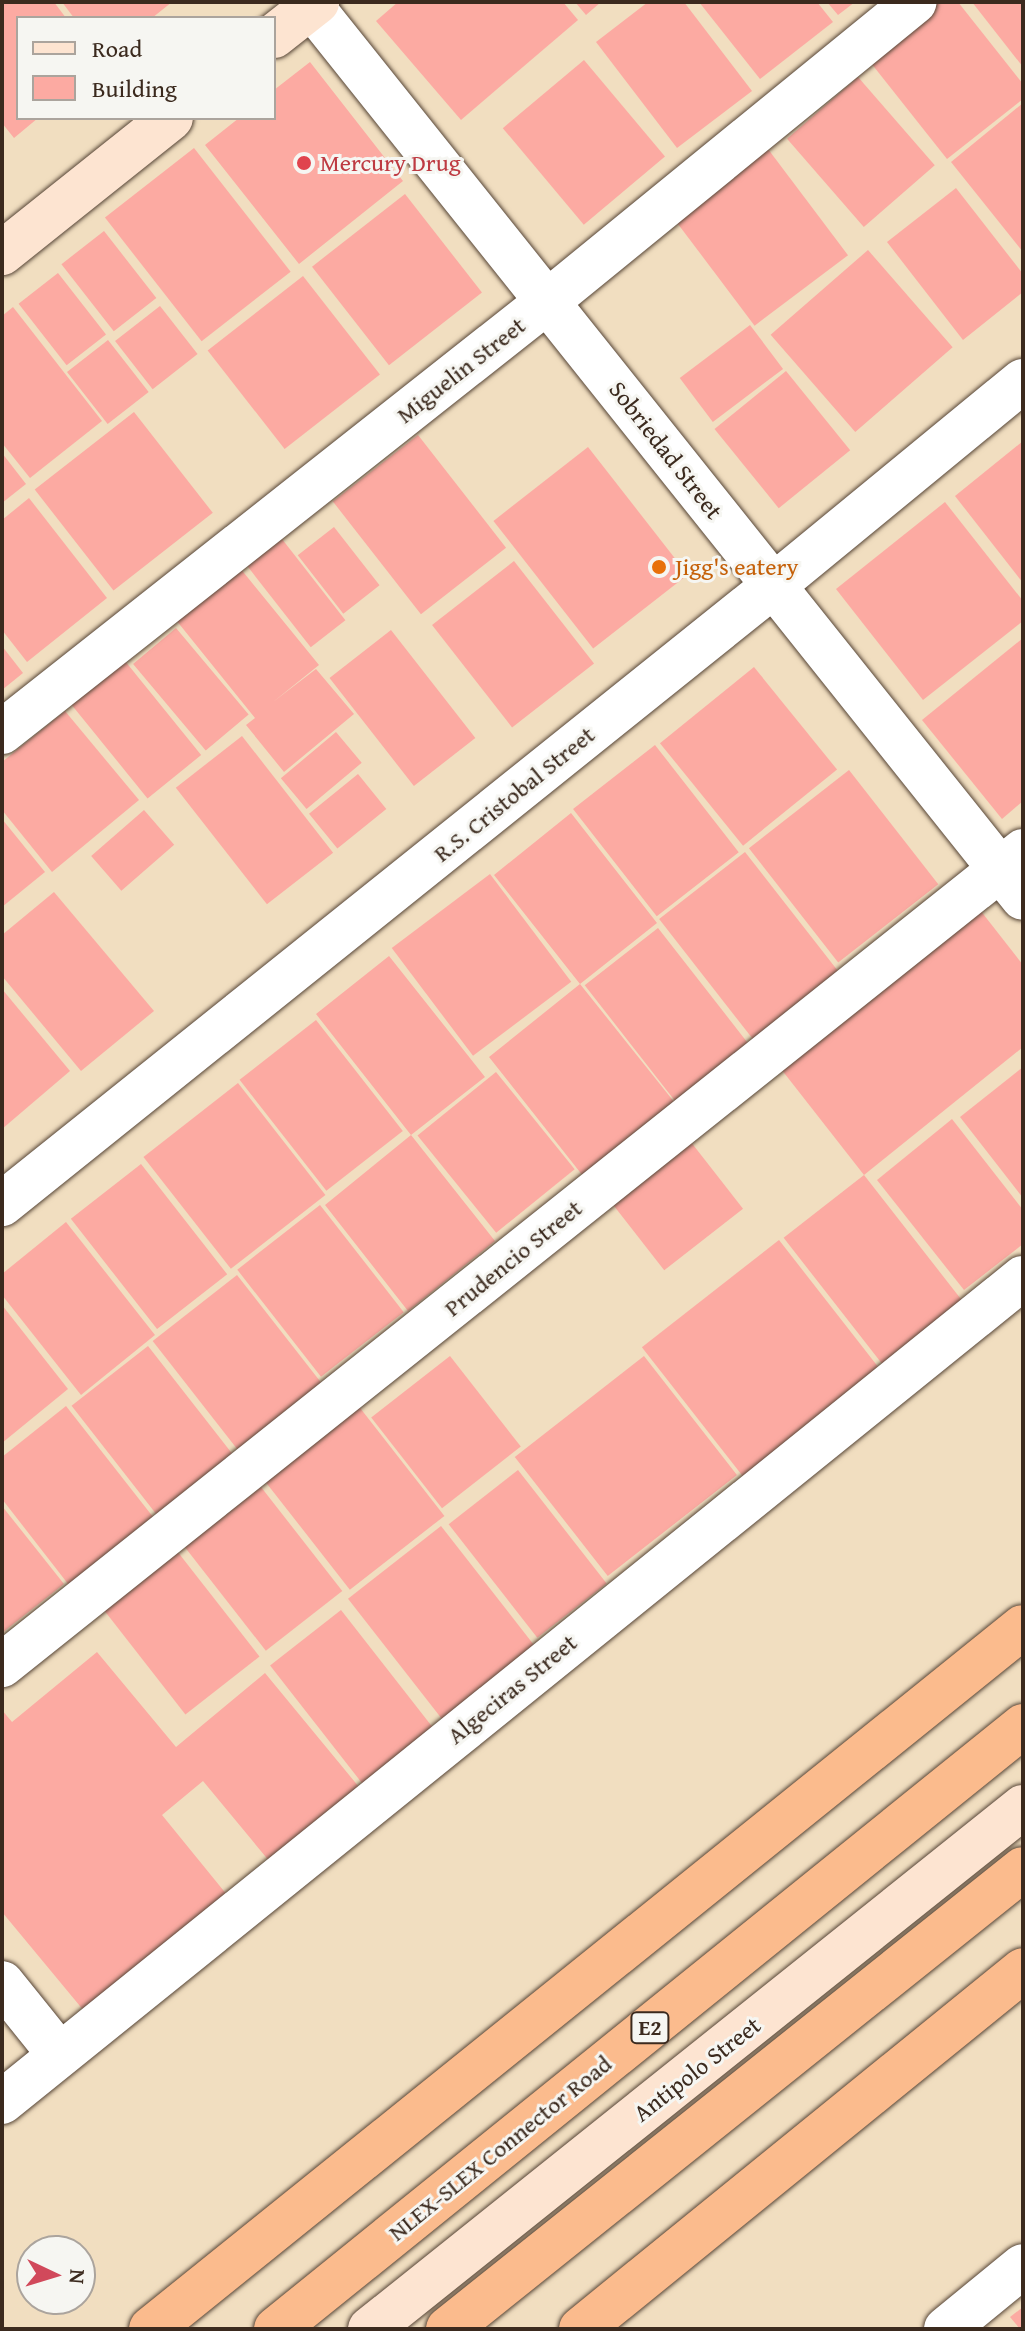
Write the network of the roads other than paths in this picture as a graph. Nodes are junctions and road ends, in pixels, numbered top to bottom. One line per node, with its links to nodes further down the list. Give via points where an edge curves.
1 (914, 2): 6 (street, Miguelin Street)
2 (312, 3): 3 (street); 6 (street, Sobriedad Street)
3 (276, 34)
4 (168, 120): 5 (street)
5 (2, 253)
6 (548, 301): 8 (street, Sobriedad Street); 9 (street, Miguelin Street)
7 (1023, 381): 8 (street, R.S. Cristobal Street)
8 (773, 586): 10 (street, Sobriedad Street); 11 (street, R.S. Cristobal Street)
9 (2, 732)
10 (1015, 873): 14 (street, Prudencio Street)
11 (2, 1204)
12 (1023, 1278): 20 (street, Algeciras Street)
13 (1023, 1627): 23 (highway)
14 (2, 1665)
15 (1023, 1726): 24 (highway, NLEX-SLEX Connector Road / E2)
16 (1023, 1807): 25 (street, Antipolo Street)
17 (1023, 1869): 26 (highway)
18 (1023, 1970): 27 (highway)
19 (2, 1983): 20 (street)
20 (59, 2054): 21 (street, Algeciras Street)
21 (2, 2102)
22 (1023, 2266): 28 (street)
23 (151, 2329)
24 (276, 2329)
25 (370, 2329)
26 (448, 2329)
27 (581, 2329)
28 (946, 2329)

